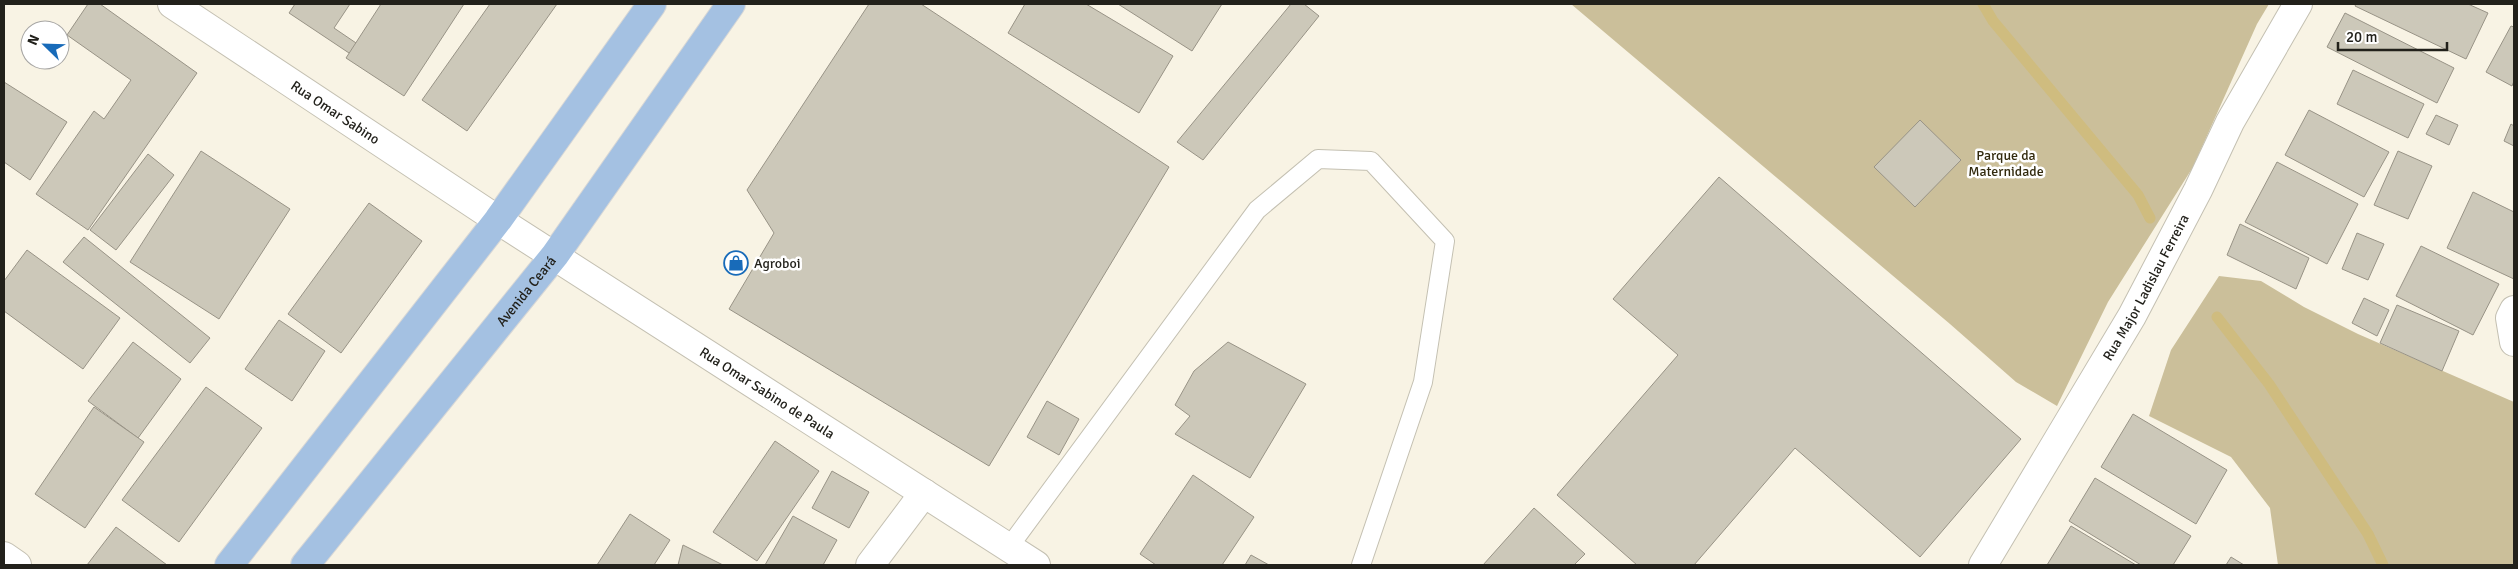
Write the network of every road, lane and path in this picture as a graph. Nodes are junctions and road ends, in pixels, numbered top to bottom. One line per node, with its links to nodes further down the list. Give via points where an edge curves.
1 (172, 4): 5 (street, Rua Omar Sabino)
2 (652, 4): 5 (main road)
3 (731, 4): 6 (main road, Avenida Ceará)
4 (2298, 4): 18 (street, Rua Major Ladislau Ferreira, via 2230,122 2132,316)
5 (498, 220): 6 (street, Rua Omar Sabino de Paula); 13 (main road)
6 (555, 255): 9 (street, Rua Omar Sabino de Paula); 14 (main road, Avenida Ceará)
7 (2514, 310): 8 (street, via 2510,318)
8 (2514, 342)
9 (924, 493): 10 (street, Rua Omar Sabino de Paula); 15 (street)
10 (1009, 547): 16 (street, Rua Omar Sabino de Paula); 17 (lane, via 1257,210 1318,159 1371,161 1445,241 1422,382)
11 (4, 556): 12 (street)
12 (17, 565)
13 (229, 565)
14 (305, 565)
15 (870, 565)
16 (1036, 565)
17 (1362, 565)
18 (1983, 565)

